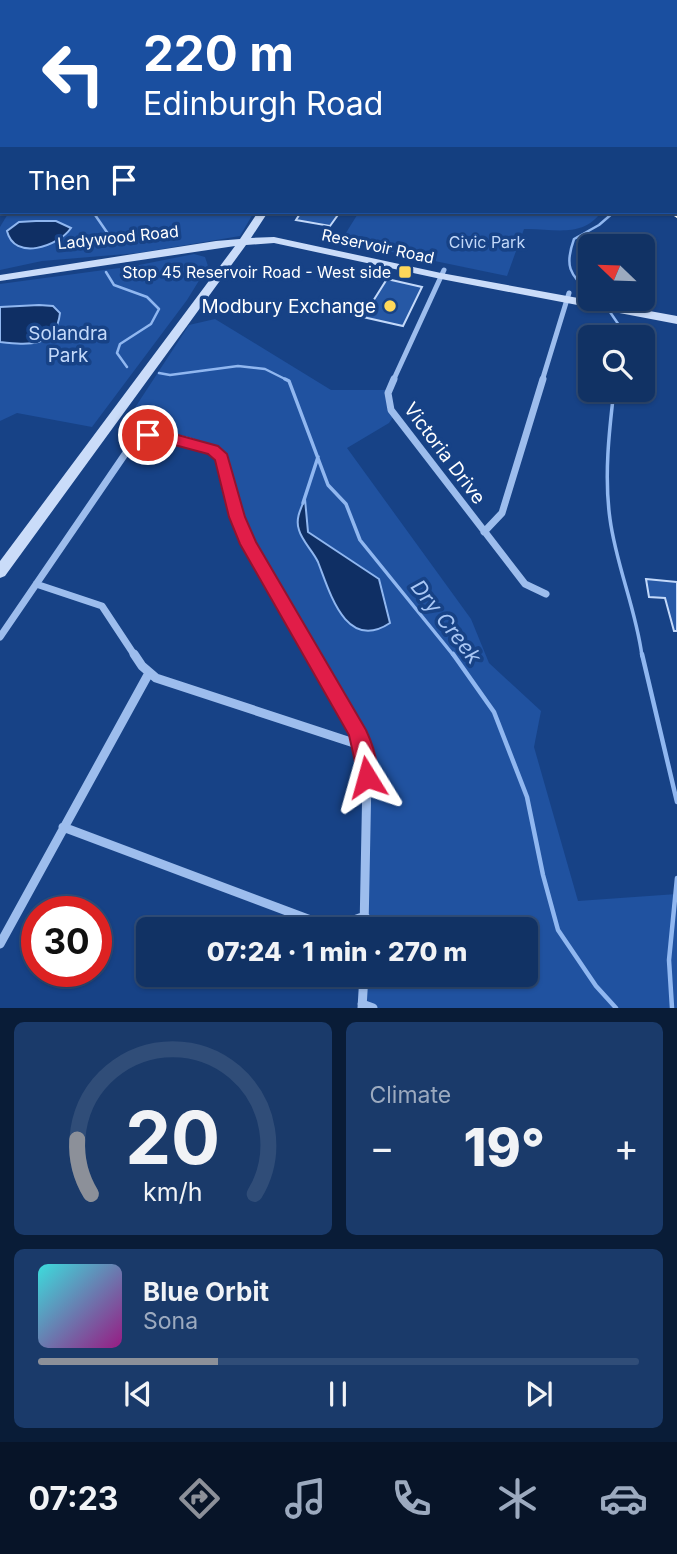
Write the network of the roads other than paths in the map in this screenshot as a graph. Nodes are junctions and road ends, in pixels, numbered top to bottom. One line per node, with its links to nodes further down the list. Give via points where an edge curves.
1 (253, 214): 3 (main road)
2 (260, 214): 3 (main road)
3 (242, 238): 4 (main road, Ladywood Road); 5 (main road, Reservoir Road); 6 (main road, Ladywood Road); 7 (main road, Reservoir Road, via 304,240); 9 (main road)
4 (197, 247): 8 (main road, Ladywood Road); 9 (main road, via 218,255)
5 (344, 254): 7 (main road, Reservoir Road); 9 (main road, via 286,244 255,246)
6 (0, 270)
7 (442, 273): 10 (main road, Reservoir Road); 15 (street, Victoria Drive, via 388,400)
8 (0, 278)
9 (214, 279): 16 (main road)
10 (568, 296): 11 (main road, Reservoir Road); 14 (main road, Reservoir Road); 15 (street, via 502,513)
11 (578, 296)
12 (655, 308): 13 (main road)
13 (677, 312)
14 (677, 320)
15 (484, 532): 18 (street, Victoria Drive, via 525,584)
16 (0, 572)
17 (36, 584): 19 (street); 20 (street, via 102,606); 21 (street, via 134,441 148,435 163,436 218,453 248,544)
18 (546, 594)
19 (0, 637)
20 (149, 673): 21 (street); 22 (street)
21 (363, 746): 23 (street, via 367,777)
22 (63, 827): 23 (street, via 332,928); 24 (street)
23 (365, 916)
24 (0, 944)
25 (365, 987): 26 (street)
26 (366, 1007)

